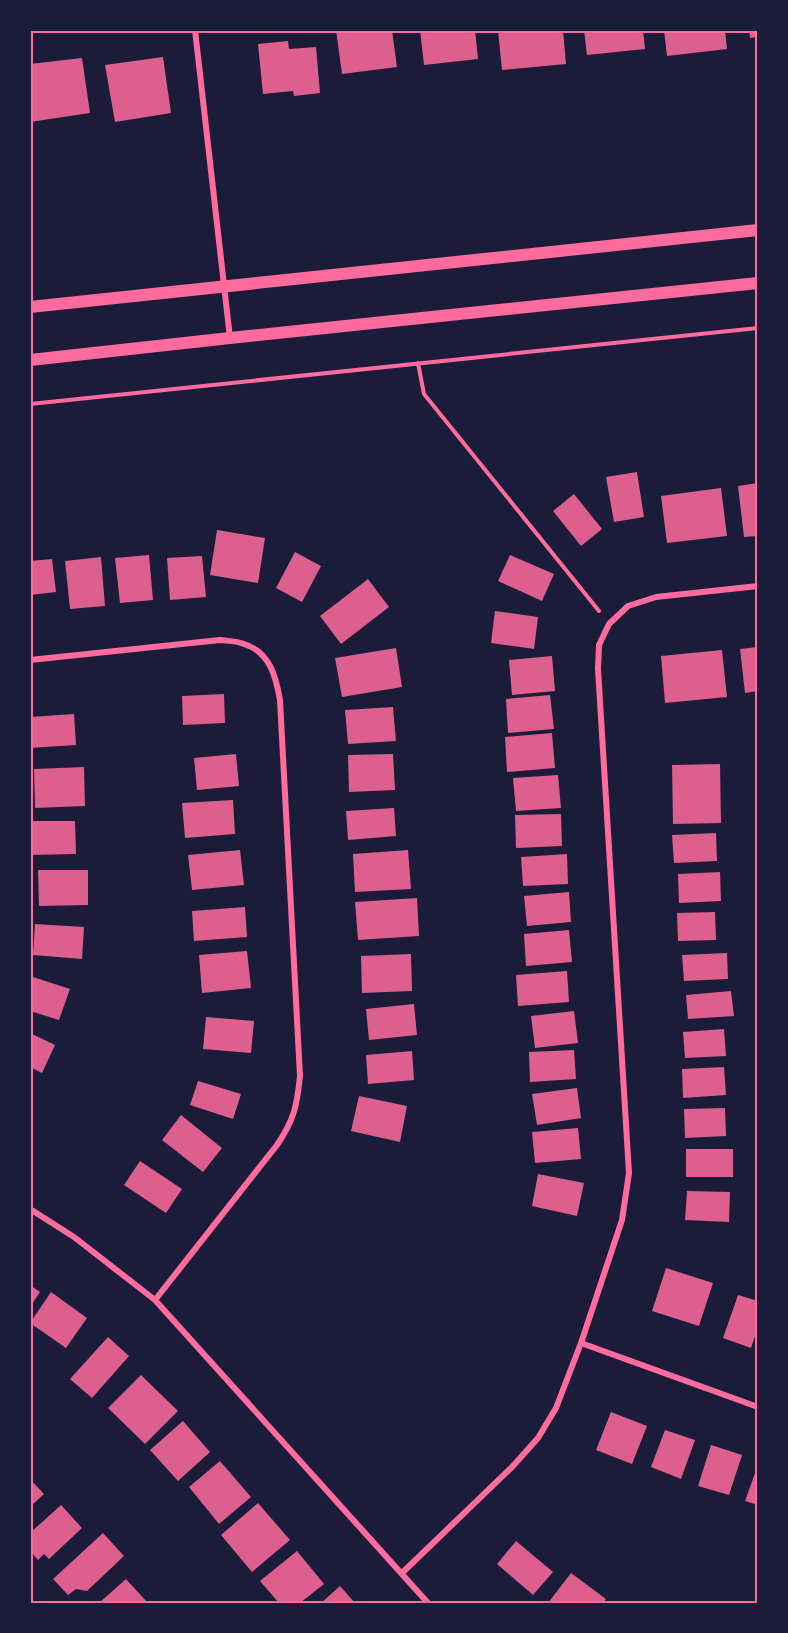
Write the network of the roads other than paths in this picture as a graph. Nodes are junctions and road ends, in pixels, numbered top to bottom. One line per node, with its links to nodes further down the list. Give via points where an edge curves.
1 (195, 30): 4 (street)
2 (758, 230): 4 (main road)
3 (758, 284): 6 (main road)
4 (226, 285): 5 (main road); 6 (street)
5 (30, 307)
6 (230, 338): 7 (main road)
7 (30, 360)
8 (758, 586): 12 (street, via 656,597 628,606 609,624 599,645 629,1173 622,1220)
9 (30, 660): 11 (street, via 220,640 245,644 266,658 276,677 283,747 300,1076 298,1101 290,1125 277,1145)
10 (30, 1209): 11 (street, via 74,1237)
11 (155, 1300): 14 (street)
12 (581, 1342): 13 (street); 14 (street, via 556,1408 538,1438)
13 (758, 1407)
14 (402, 1573): 15 (street)
15 (428, 1603)

